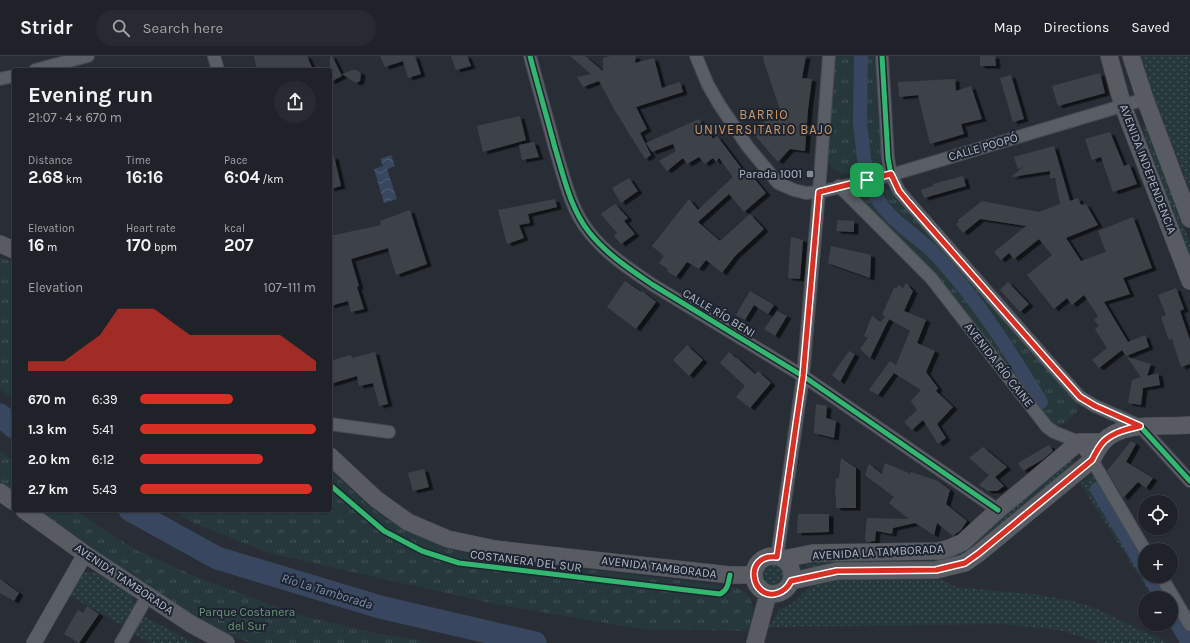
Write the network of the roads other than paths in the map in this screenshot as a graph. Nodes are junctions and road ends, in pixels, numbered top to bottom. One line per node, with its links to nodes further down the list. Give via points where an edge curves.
1 (88, 56): 9 (street)
2 (214, 56): 10 (street)
3 (530, 56): 22 (street, CALLE RÍO BENI, via 567,189 577,214 589,233 630,269 653,285)
4 (696, 56): 17 (street, CALLE POOPÓ, via 719,104 748,147 778,183 806,193)
5 (829, 56): 17 (street)
6 (882, 56): 15 (street)
7 (1108, 56): 14 (main road, AVENIDA INDEPENDENCIA)
8 (1131, 56): 13 (main road, AVENIDA INDEPENDENCIA)
9 (43, 68)
10 (217, 68)
11 (12, 76): 12 (street)
12 (0, 79)
13 (1145, 99): 14 (street, CALLE POOPÓ); 18 (main road, AVENIDA INDEPENDENCIA)
14 (1123, 106): 15 (street, CALLE POOPÓ); 21 (main road, AVENIDA INDEPENDENCIA)
15 (891, 174): 16 (street, CALLE POOPÓ); 25 (street, via 899,191 909,203 1080,397)
16 (839, 186): 17 (street, CALLE POOPÓ); 27 (street, AVENIDA RÍO CAINE, via 931,278 1047,427)
17 (819, 192): 22 (street)
18 (1190, 219)
19 (0, 244): 20 (main road)
20 (12, 249)
21 (1190, 281)
22 (803, 376): 34 (street, CALLE RÍO BENI); 38 (street)
23 (332, 424): 26 (street)
24 (1190, 425): 25 (main road, AVENIDA LA TAMBORADA)
25 (1140, 426): 28 (main road, AVENIDA LA TAMBORADA, via 1113,434); 31 (street)
26 (389, 432)
27 (1079, 442): 28 (main road); 30 (street); 34 (main road, AVENIDA LA TAMBORADA)
28 (1103, 442): 30 (main road, AVENIDA LA TAMBORADA)
29 (332, 458): 39 (main road, AVENIDA TAMBORADA, via 376,499 408,522 448,538 495,549 730,575)
30 (1092, 460): 36 (street); 40 (main road, AVENIDA LA TAMBORADA, via 965,563 936,570 837,571)
31 (1190, 481)
32 (0, 492): 33 (main road)
33 (12, 501)
34 (998, 510): 38 (main road, AVENIDA LA TAMBORADA, via 963,542 950,548 934,551 813,553)
35 (27, 512): 37 (main road, AVENIDA TAMBORADA)
36 (1141, 543)
37 (85, 554): 42 (main road, AVENIDA TAMBORADA); 45 (street)
38 (780, 558): 39 (main road, via 772,556 761,560 754,570); 40 (main road, via 790,569)
39 (754, 575): 43 (main road, via 755,583)
40 (791, 581): 43 (main road, via 782,591)
41 (1165, 583): 44 (street)
42 (148, 594): 46 (street); 47 (main road, AVENIDA TAMBORADA, via 191,624)
43 (768, 594): 48 (main road)
44 (1190, 624)
45 (34, 643)
46 (121, 643)
47 (225, 643)
48 (755, 643)

